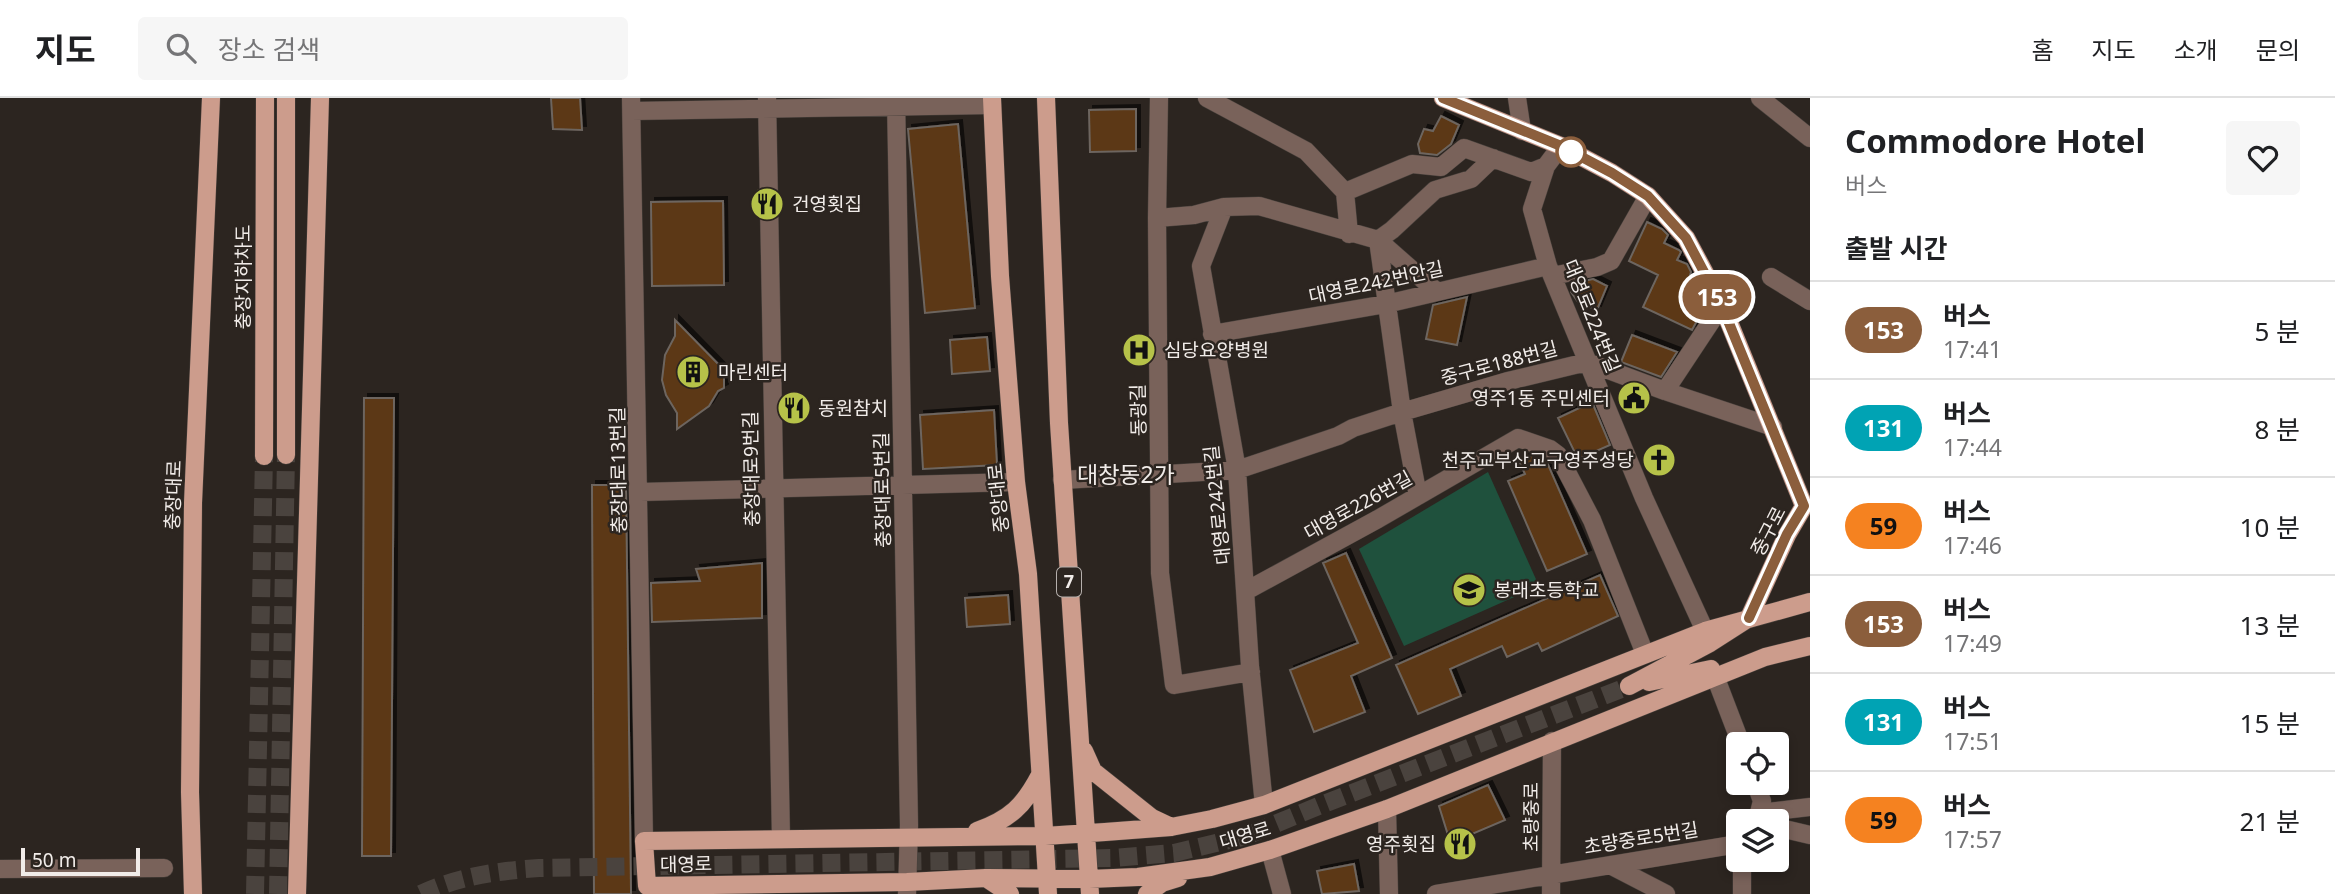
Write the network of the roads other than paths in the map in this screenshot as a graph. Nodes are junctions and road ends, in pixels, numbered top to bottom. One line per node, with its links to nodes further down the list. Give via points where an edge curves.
1 (211, 98): 88 (main road, 충장대로, via 194,503)
2 (265, 98): 38 (main road, 충장지하차도)
3 (286, 98): 37 (main road)
4 (320, 98): 89 (main road)
5 (1046, 98): 41 (main road, 7)
6 (1159, 98): 23 (street, 동광길)
7 (1207, 98): 20 (street, via 1306,151)
8 (1443, 98): 15 (main road, 중구로)
9 (1517, 98): 15 (street)
10 (1759, 98): 16 (street)
11 (992, 102): 12 (street); 42 (main road, 중앙대로 / 7)
12 (896, 103): 13 (street); 43 (street, 충장대로5번길)
13 (767, 104): 14 (street); 44 (street, 충장대로9번길)
14 (631, 105): 45 (street, 충장대로13번길)
15 (1522, 131): 17 (main road, 중구로)
16 (1810, 138)
17 (1561, 146): 19 (street, 대영로224번길); 21 (main road, 중구로)
18 (1493, 158): 19 (street, via 1531,172); 20 (street, via 1464,148 1441,167 1412,164); 25 (street, via 1471,179 1435,190)
19 (1546, 166): 26 (street, 대영로224번길, via 1532,209)
20 (1345, 192): 24 (street)
21 (1648, 196): 26 (street, via 1611,261 1597,267); 31 (main road, 중구로, via 1686,238)
22 (1224, 207): 23 (street); 24 (street, via 1259,206); 32 (street, 대영로242번길, via 1201,266)
23 (1157, 218): 40 (street, 동광길)
24 (1349, 234): 25 (street)
25 (1378, 240): 28 (street); 30 (street)
26 (1550, 271): 28 (street, 대영로242번안길); 33 (street, 대영로224번길)
27 (1772, 277): 29 (street)
28 (1436, 291): 30 (street, 대영로242번안길)
29 (1810, 301)
30 (1385, 304): 32 (street, 대영로242번안길); 35 (street)
31 (1722, 306): 34 (street); 36 (main road, 중구로)
32 (1212, 334): 39 (street, 대영로242번길)
33 (1587, 362): 34 (street, 중구로188번길); 35 (street, 중구로188번길); 51 (street, 대영로224번길)
34 (1665, 391): 36 (street, 중구로188번길)
35 (1402, 412): 39 (street, 중구로188번길); 46 (street)
36 (1773, 427): 47 (main road, 중구로)
37 (286, 455)
38 (264, 456)
39 (1237, 470): 40 (street, 중구로188번길); 48 (street, 대영로242번길)
40 (1160, 475): 41 (street, 중구로188번길); 55 (street, 동광길, via 1160,573 1174,685)
41 (1062, 480): 59 (main road, 7)
42 (1016, 482): 43 (street); 60 (main road, 중앙대로 / 7, via 1028,574)
43 (903, 485): 44 (street); 71 (street, 충장대로5번길)
44 (772, 488): 45 (street); 72 (street, 충장대로9번길)
45 (640, 492): 73 (street, 충장대로13번길)
46 (1418, 496): 48 (street, 대영로226번길); 53 (street, 대영로226번길, via 1518,438 1550,449 1558,455 1592,520)
47 (1807, 510): 50 (main road, 중구로, via 1787,534)
48 (1246, 591): 55 (street, 대영로242번길)
49 (1810, 602): 50 (main road, 대영로)
50 (1749, 618): 51 (main road, 대영로); 54 (main road, via 1629,686)
51 (1705, 631): 53 (main road, 대영로)
52 (1810, 646): 54 (main road, 대영로)
53 (1645, 654): 61 (main road, 대영로)
54 (1765, 657): 56 (main road, 대영로)
55 (1251, 672): 61 (street, 대영로242번길)
56 (1715, 676): 57 (street); 58 (main road, 대영로)
57 (1736, 732)
58 (1552, 741): 63 (main road, 대영로); 81 (street, 초량중로)
59 (1081, 745): 65 (main road, via 1093,771 1152,818); 67 (main road, 7)
60 (1040, 775): 68 (main road, via 1019,808 1000,823); 69 (main road, 중앙대로 / 7)
61 (1264, 805): 65 (main road, 대영로)
62 (1810, 807): 64 (street)
63 (1387, 808): 75 (main road, 대영로); 93 (street)
64 (1789, 811)
65 (1171, 827): 67 (main road, 대영로)
66 (1789, 830): 70 (street)
67 (1087, 833): 69 (main road, 대영로); 83 (main road, 7)
68 (964, 836): 69 (main road, 대영로); 71 (main road, 대영로)
69 (1045, 836): 84 (main road, 중앙대로 / 7)
70 (1810, 836)
71 (909, 837): 72 (main road, 대영로); 85 (street, 충장대로5번길)
72 (781, 839): 73 (main road, 대영로)
73 (644, 841): 87 (main road, 대영로)
74 (1726, 846): 76 (street, 초량중로5번길)
75 (1270, 850): 77 (main road, 대영로); 92 (street)
76 (1609, 865): 81 (street, 초량중로5번길); 96 (street)
77 (1210, 867): 83 (main road, 대영로); 91 (main road, via 1162,883)
78 (164, 868): 79 (street)
79 (0, 869)
80 (1742, 872): 97 (street)
81 (1552, 873): 94 (street, 초량중로5번길); 95 (street, 초량중로)
82 (986, 878): 84 (main road, 대영로); 85 (main road, 대영로); 90 (main road)
83 (1089, 886): 84 (main road, 대영로)
84 (1048, 887)
85 (907, 888): 86 (main road, 대영로)
86 (781, 889): 87 (main road, 대영로)
87 (647, 890)
88 (193, 894)
89 (297, 894)
90 (1010, 894)
91 (1147, 894)
92 (1282, 894)
93 (1389, 894)
94 (1436, 894)
95 (1551, 894)
96 (1666, 894)
97 (1742, 894)

